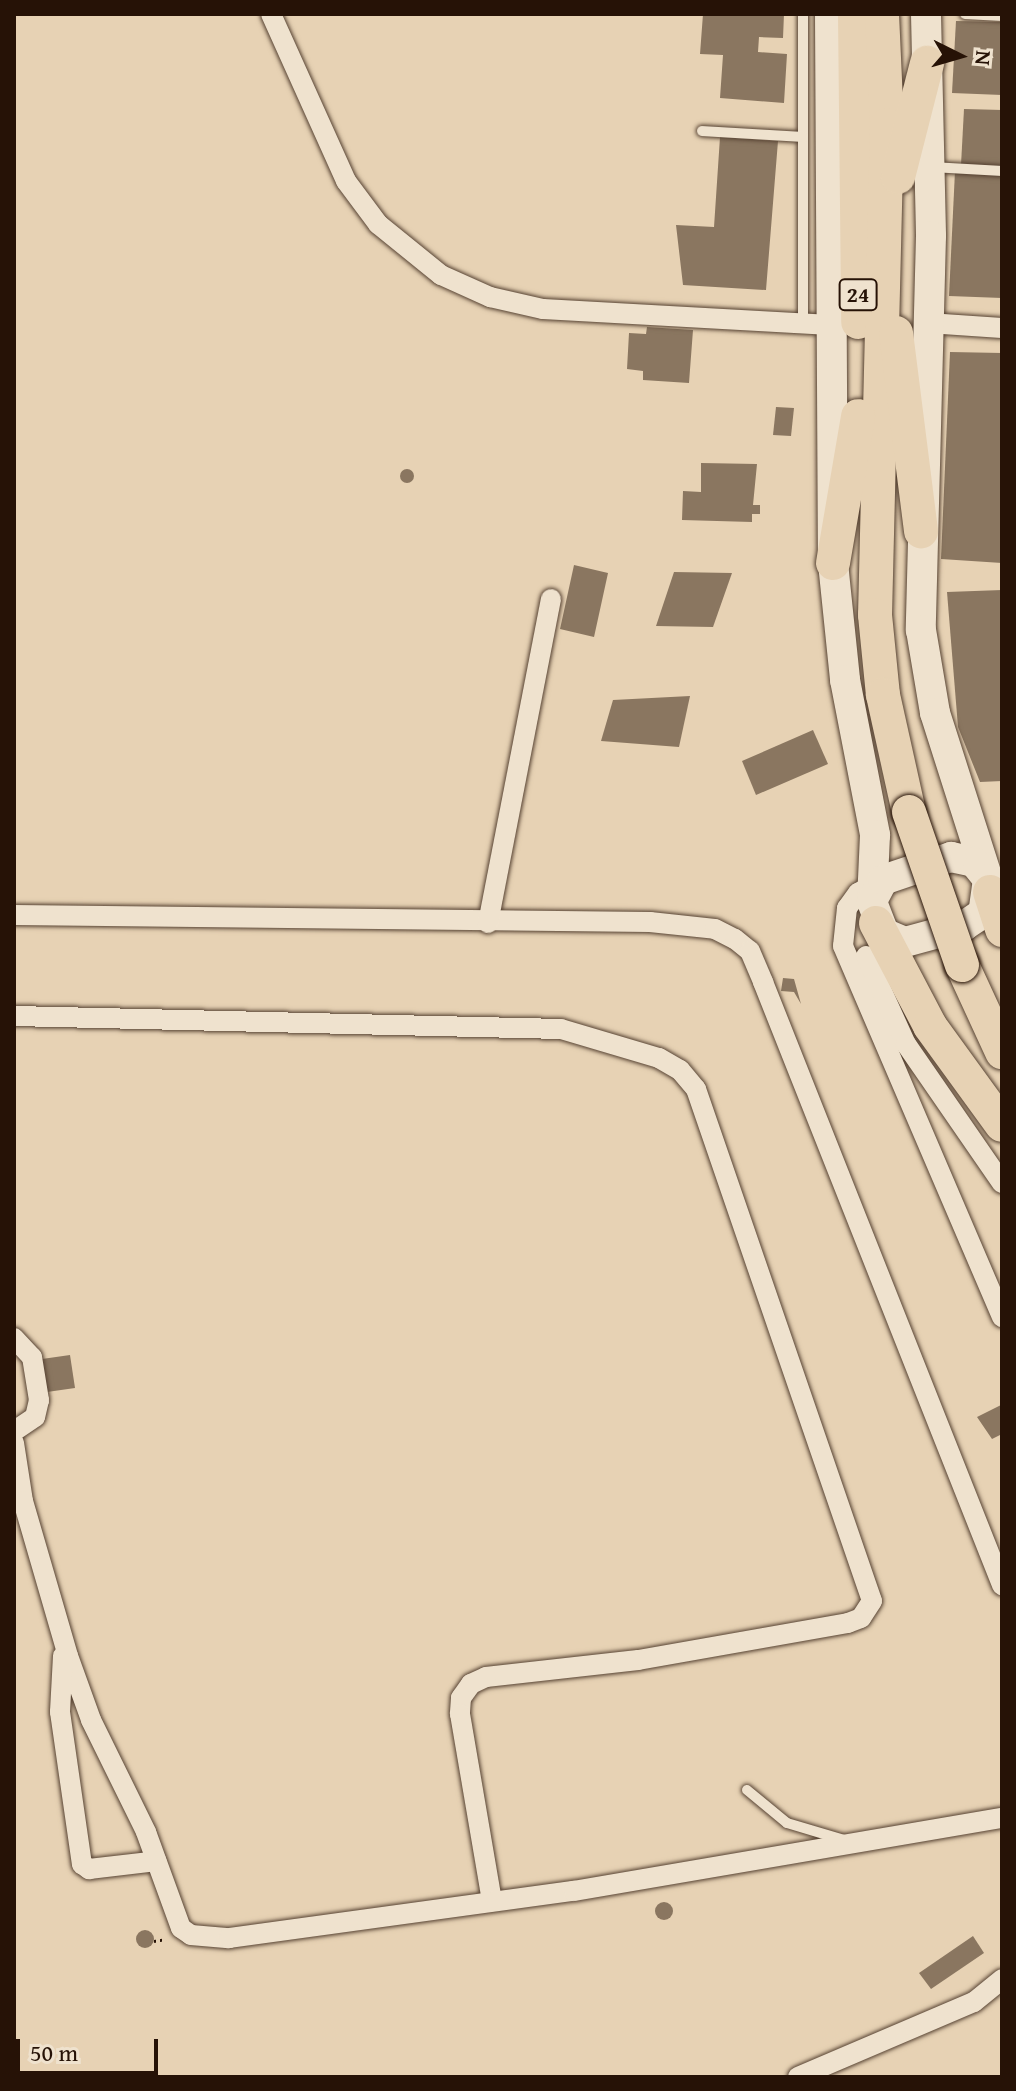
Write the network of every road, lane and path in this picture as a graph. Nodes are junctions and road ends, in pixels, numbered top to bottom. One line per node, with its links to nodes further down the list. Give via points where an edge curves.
1 (271, 14): 17 (street, via 346,181 388,234 441,275 490,297 543,309)
2 (803, 14): 11 (lane)
3 (830, 14): 14 (street)
4 (855, 14): 15 (main road, 24)
5 (882, 14): 15 (main road, 24, via 887,125)
6 (926, 14): 9 (street)
7 (965, 14): 8 (lane)
8 (1002, 16)
9 (927, 63): 12 (street); 15 (main road)
10 (702, 131): 11 (lane)
11 (803, 137): 17 (lane)
12 (930, 167): 13 (lane); 16 (street)
13 (1002, 171)
14 (831, 182): 15 (main road); 17 (street)
15 (874, 253): 19 (main road, 24); 20 (main road, via 899,350); 22 (main road, 24)
16 (928, 323): 18 (street); 20 (street)
17 (817, 324): 21 (street)
18 (1002, 328)
19 (858, 416): 21 (main road); 22 (main road, 24)
20 (921, 531): 24 (street, via 926,672)
21 (833, 563): 28 (street, via 847,693 875,835)
22 (874, 575): 30 (main road, 24, bridge, via 883,695 909,812 962,965)
23 (551, 599): 27 (street)
24 (977, 850): 25 (street); 28 (street)
25 (993, 905): 28 (street)
26 (14, 915): 27 (street)
27 (488, 923): 37 (street, via 696,925 725,934 750,951)
28 (878, 924): 31 (main road, via 930,1026); 32 (street, via 906,1044); 33 (street)
29 (14, 1016): 43 (street, via 561,1029 659,1058 680,1070 696,1089 872,1601 855,1621 638,1660 486,1677 471,1684 461,1698 460,1714)
30 (1002, 1052)
31 (1002, 1125)
32 (1002, 1183)
33 (1002, 1317)
34 (14, 1338): 35 (street, via 32,1357 39,1400 35,1417)
35 (14, 1431)
36 (15, 1455): 38 (street)
37 (1002, 1585)
38 (64, 1644): 42 (street, via 91,1720); 42 (street, via 60,1712 82,1864 89,1869)
39 (747, 1790): 41 (lane, via 787,1823)
40 (1002, 1818): 41 (street)
41 (861, 1844): 43 (street)
42 (157, 1861): 43 (street, via 181,1928 203,1937 229,1938)
43 (492, 1901)
44 (1002, 1979): 45 (street, via 974,2002)
45 (798, 2077)

